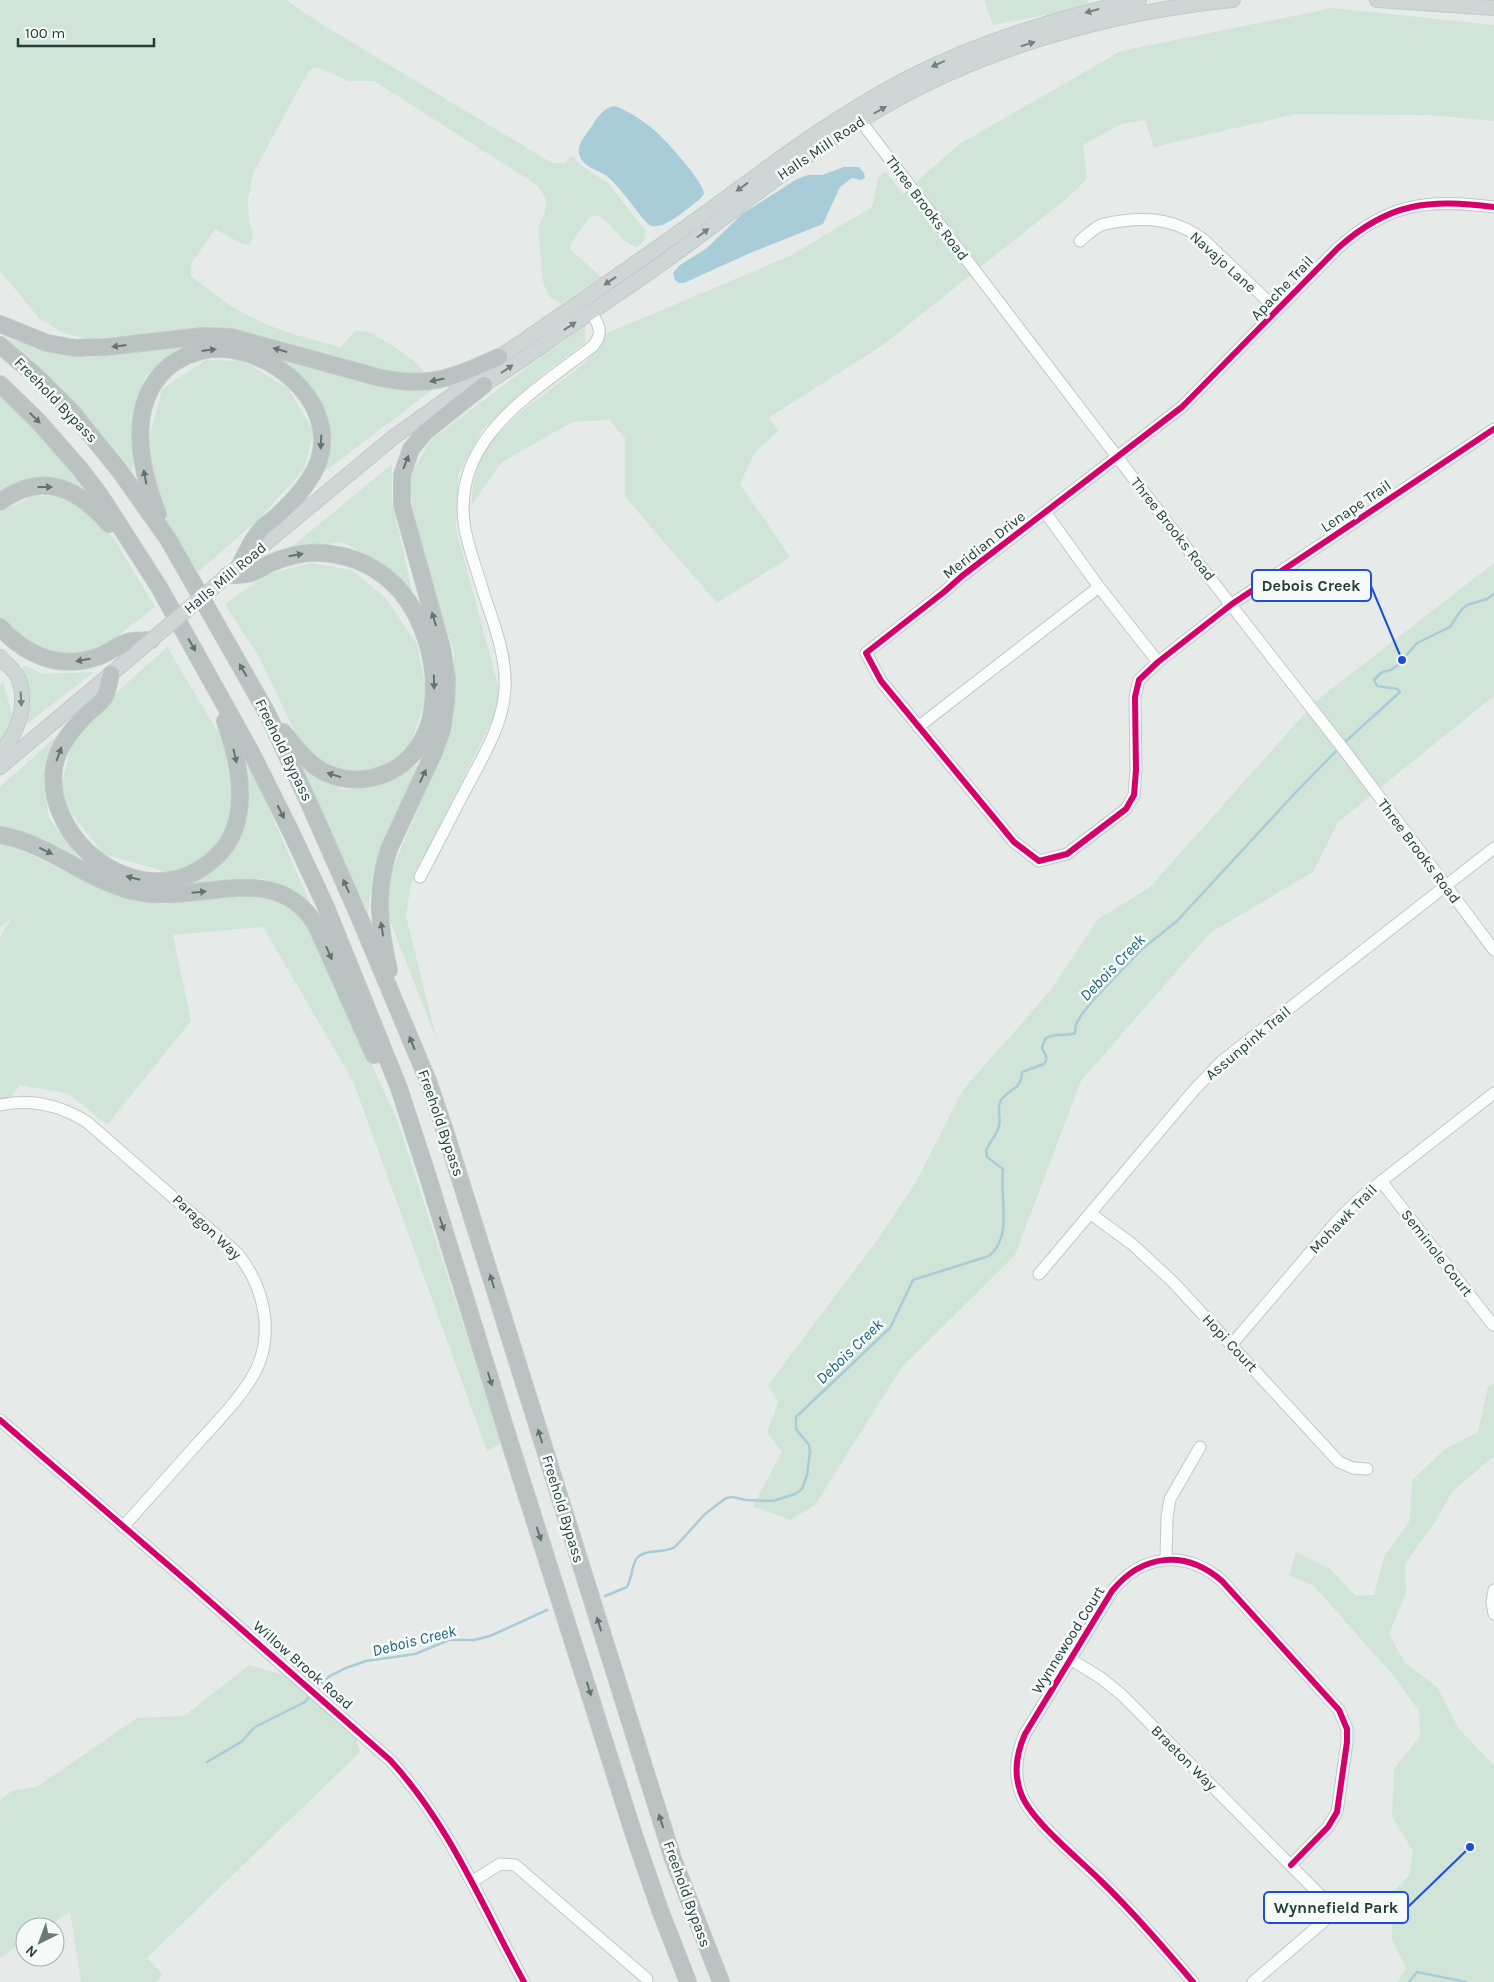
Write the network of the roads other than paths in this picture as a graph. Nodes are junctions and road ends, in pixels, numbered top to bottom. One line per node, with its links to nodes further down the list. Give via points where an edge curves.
1 (1139, 0): 5 (main road, Halls Mill Road, one-way to 5, via 995,40 932,66)
2 (1233, 0): 6 (main road, Halls Mill Road, one-way to 2, via 938,79 1017,48 1122,18)
3 (1377, 0): 4 (main road)
4 (1494, 8)
5 (852, 109): 6 (street, Three Brooks Road); 7 (main road, Halls Mill Road)
6 (860, 121): 8 (main road, Halls Mill Road); 20 (street, Three Brooks Road)
7 (802, 143): 8 (main road, via 801,150 768,178); 15 (main road, Halls Mill Road, one-way to 15)
8 (765, 186): 12 (main road, Halls Mill Road, one-way to 8)
9 (1494, 207): 11 (street, Apache Trail, via 1439,203 1409,207 1380,218 1338,248)
10 (1080, 240): 11 (street, Navajo Lane, via 1101,225 1110,223 1146,219 1174,224 1204,240)
11 (1277, 310): 20 (street, Apache Trail, via 1188,402)
12 (592, 312): 17 (main road, Halls Mill Road, one-way to 12); 41 (street, via 600,330 598,340 501,419 480,446 468,476 463,503 465,529 501,650 505,668 504,698 500,719 487,748)
13 (0, 324): 15 (highway, one-way to 13, via 454,376 416,384 376,377 231,337 203,336 106,348 75,348 47,343)
14 (0, 345): 23 (highway, Freehold Bypass, via 72,412 119,470)
15 (499, 357): 18 (main road, Halls Mill Road, via 462,383)
16 (0, 384): 26 (highway, Freehold Bypass, one-way to 26, via 80,469)
17 (484, 385): 18 (main road, Halls Mill Road, via 469,393); 44 (highway, one-way to 17, via 379,909 380,882 389,849 442,730 447,679 442,648 402,505 402,475 412,449 425,432)
18 (454, 394): 24 (main road, Halls Mill Road, via 394,436)
19 (1494, 429): 27 (street, Lenape Trail)
20 (1117, 457): 22 (street, Meridian Drive); 27 (street, Three Brooks Road)
21 (0, 502): 26 (highway, one-way to 26, via 18,492 37,487 54,487 75,494 98,512)
22 (1045, 512): 25 (street); 36 (street, Meridian Drive, via 866,653 881,681)
23 (168, 539): 24 (highway, one-way to 24, via 148,488 140,448 142,413 150,392 162,373 192,354 220,350 256,357 283,372 303,391 317,415 322,443 319,460 308,481 259,532); 35 (highway, Freehold Bypass, one-way to 23)
24 (239, 571): 29 (main road, Halls Mill Road, bridge); 35 (highway, one-way to 35, via 285,557 318,552 345,557 370,567 394,585 414,611 428,646 434,673 432,708 421,741 401,764 377,777 345,779 322,771 303,756)
25 (1098, 587): 32 (street); 36 (street)
26 (159, 588): 34 (highway, Freehold Bypass, one-way to 34)
27 (1232, 604): 32 (street, Lenape Trail); 42 (street, Three Brooks Road)
28 (0, 627): 30 (highway, one-way to 28, via 78,662 60,662 29,652)
29 (151, 640): 30 (highway)
30 (132, 647): 33 (main road)
31 (0, 657): 37 (main road, one-way to 37, via 18,677 22,702 18,725)
32 (1158, 662): 36 (street, Lenape Trail, via 1139,680 1135,697 1134,795 1126,809 1067,854 1039,861 1014,842)
33 (111, 674): 34 (highway, one-way to 33, via 237,762 240,798 236,823 222,850 206,866 176,880 153,881 128,877 91,856 71,834 55,794 54,770 61,746 83,718 105,698); 38 (main road)
34 (209, 676): 47 (highway, Freehold Bypass, one-way to 47, via 290,830 326,907 399,1088)
35 (267, 713): 44 (highway, Freehold Bypass, one-way to 35, via 310,803)
36 (918, 727)
37 (0, 751)
38 (0, 767)
39 (0, 835): 47 (highway, one-way to 47, via 26,842 110,884 136,892 166,894 250,887 273,890 295,900 321,934)
40 (1494, 848): 42 (street, Assunpink Trail)
41 (420, 877)
42 (1446, 886): 43 (street, Three Brooks Road); 49 (street, Assunpink Trail, via 1222,1061)
43 (1494, 950)
44 (399, 1011): 67 (highway, Freehold Bypass, one-way to 44, via 674,1859 445,1131)
45 (1494, 1094): 48 (street, Mohawk Trail)
46 (0, 1105): 56 (street, Paragon Way, via 24,1102 49,1105 87,1122 238,1254 256,1280 262,1300 264,1337 258,1364 250,1380 226,1412)
47 (428, 1177): 66 (highway, Freehold Bypass, one-way to 66, via 635,1838)
48 (1381, 1181): 51 (street, Seminole Court); 52 (street, Mohawk Trail, via 1337,1221)
49 (1091, 1214): 50 (street, Assunpink Trail); 52 (street, Hopi Court, via 1152,1261)
50 (1039, 1274)
51 (1493, 1325)
52 (1232, 1344): 55 (street, Hopi Court, via 1339,1462)
53 (0, 1420): 56 (street, Willow Brook Road)
54 (1200, 1447): 57 (street, via 1170,1498 1166,1517)
55 (1367, 1469)
56 (123, 1527): 62 (street, Willow Brook Road, via 390,1760 431,1810)
57 (1166, 1558): 60 (street, Wynnewood Court, via 1145,1565 1120,1581); 61 (street, via 1198,1565 1222,1581 1334,1702 1343,1717 1347,1742 1337,1812 1328,1827)
58 (1494, 1590): 59 (street)
59 (1494, 1614)
60 (1070, 1659): 61 (street, Braeton Way, via 1122,1695); 68 (street, Wynnewood Court, via 1020,1744 1017,1770 1022,1797 1036,1818 1131,1911)
61 (1291, 1865): 64 (street, Braeton Way, via 1323,1898 1326,1913 1320,1924)
62 (473, 1881): 63 (street, via 500,1864 514,1866); 65 (street, Willow Brook Road)
63 (647, 1979)
64 (1258, 1981)
65 (524, 1982)
66 (688, 1982)
67 (721, 1982)
68 (1192, 1982)

